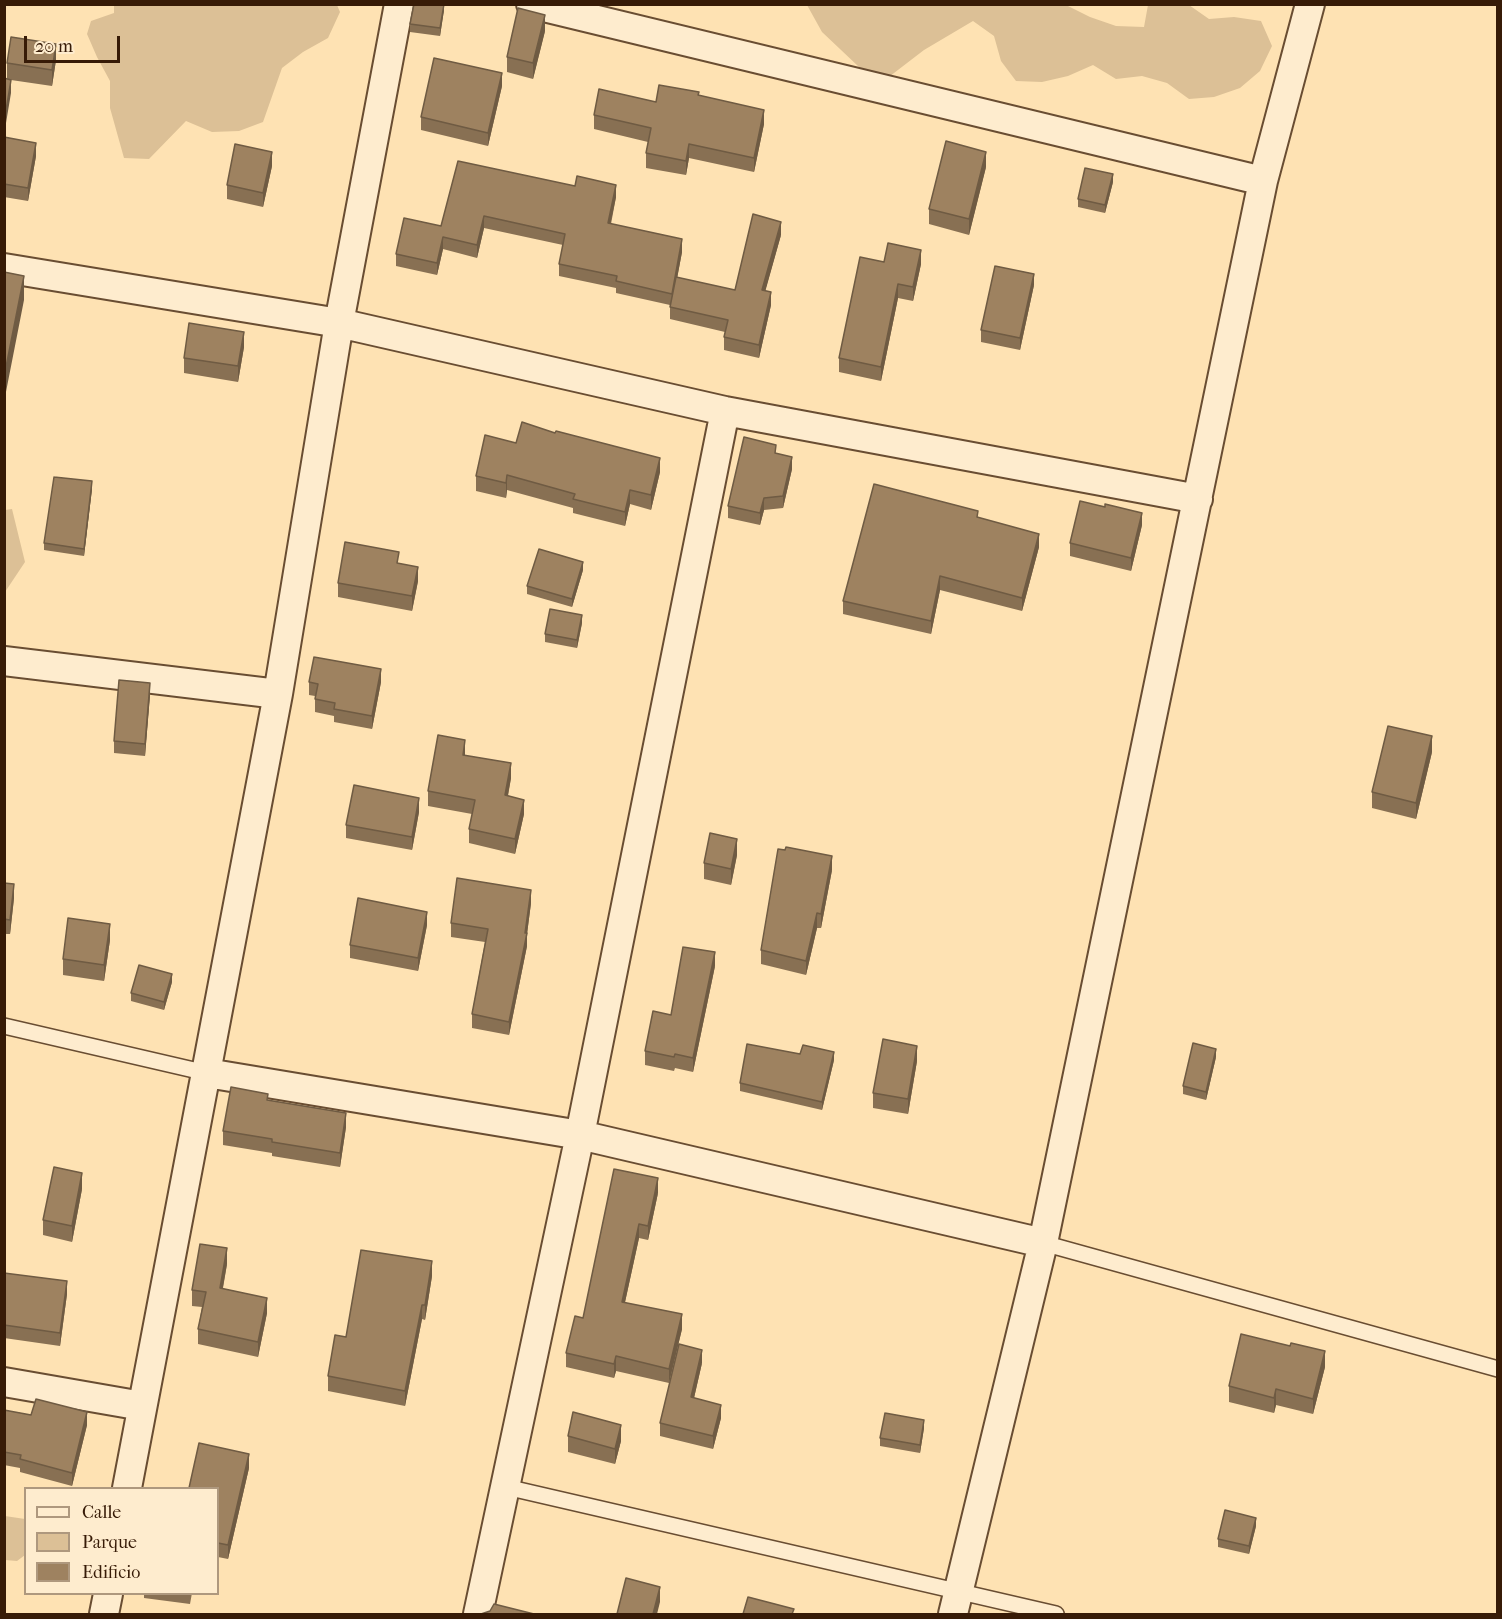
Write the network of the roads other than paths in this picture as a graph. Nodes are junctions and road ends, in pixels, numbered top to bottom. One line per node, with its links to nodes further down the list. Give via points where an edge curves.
1 (399, 4): 6 (street)
2 (531, 4): 4 (street)
3 (1310, 4): 4 (street)
4 (1263, 181): 8 (street)
5 (4, 268): 6 (street)
6 (339, 323): 7 (street); 10 (street)
7 (725, 411): 8 (street); 13 (street)
8 (1198, 499): 14 (street)
9 (4, 661): 10 (street)
10 (278, 694): 12 (street)
11 (4, 1026): 12 (lane)
12 (207, 1073): 13 (street); 17 (street)
13 (580, 1135): 14 (street); 19 (street)
14 (1043, 1243): 15 (lane); 21 (street)
15 (1497, 1369)
16 (4, 1383): 17 (street)
17 (142, 1406): 18 (street)
18 (127, 1487)
19 (506, 1487): 21 (lane); 23 (street)
20 (108, 1595): 22 (street)
21 (956, 1603): 24 (lane)
22 (104, 1614)
23 (478, 1614)
24 (1056, 1614)

